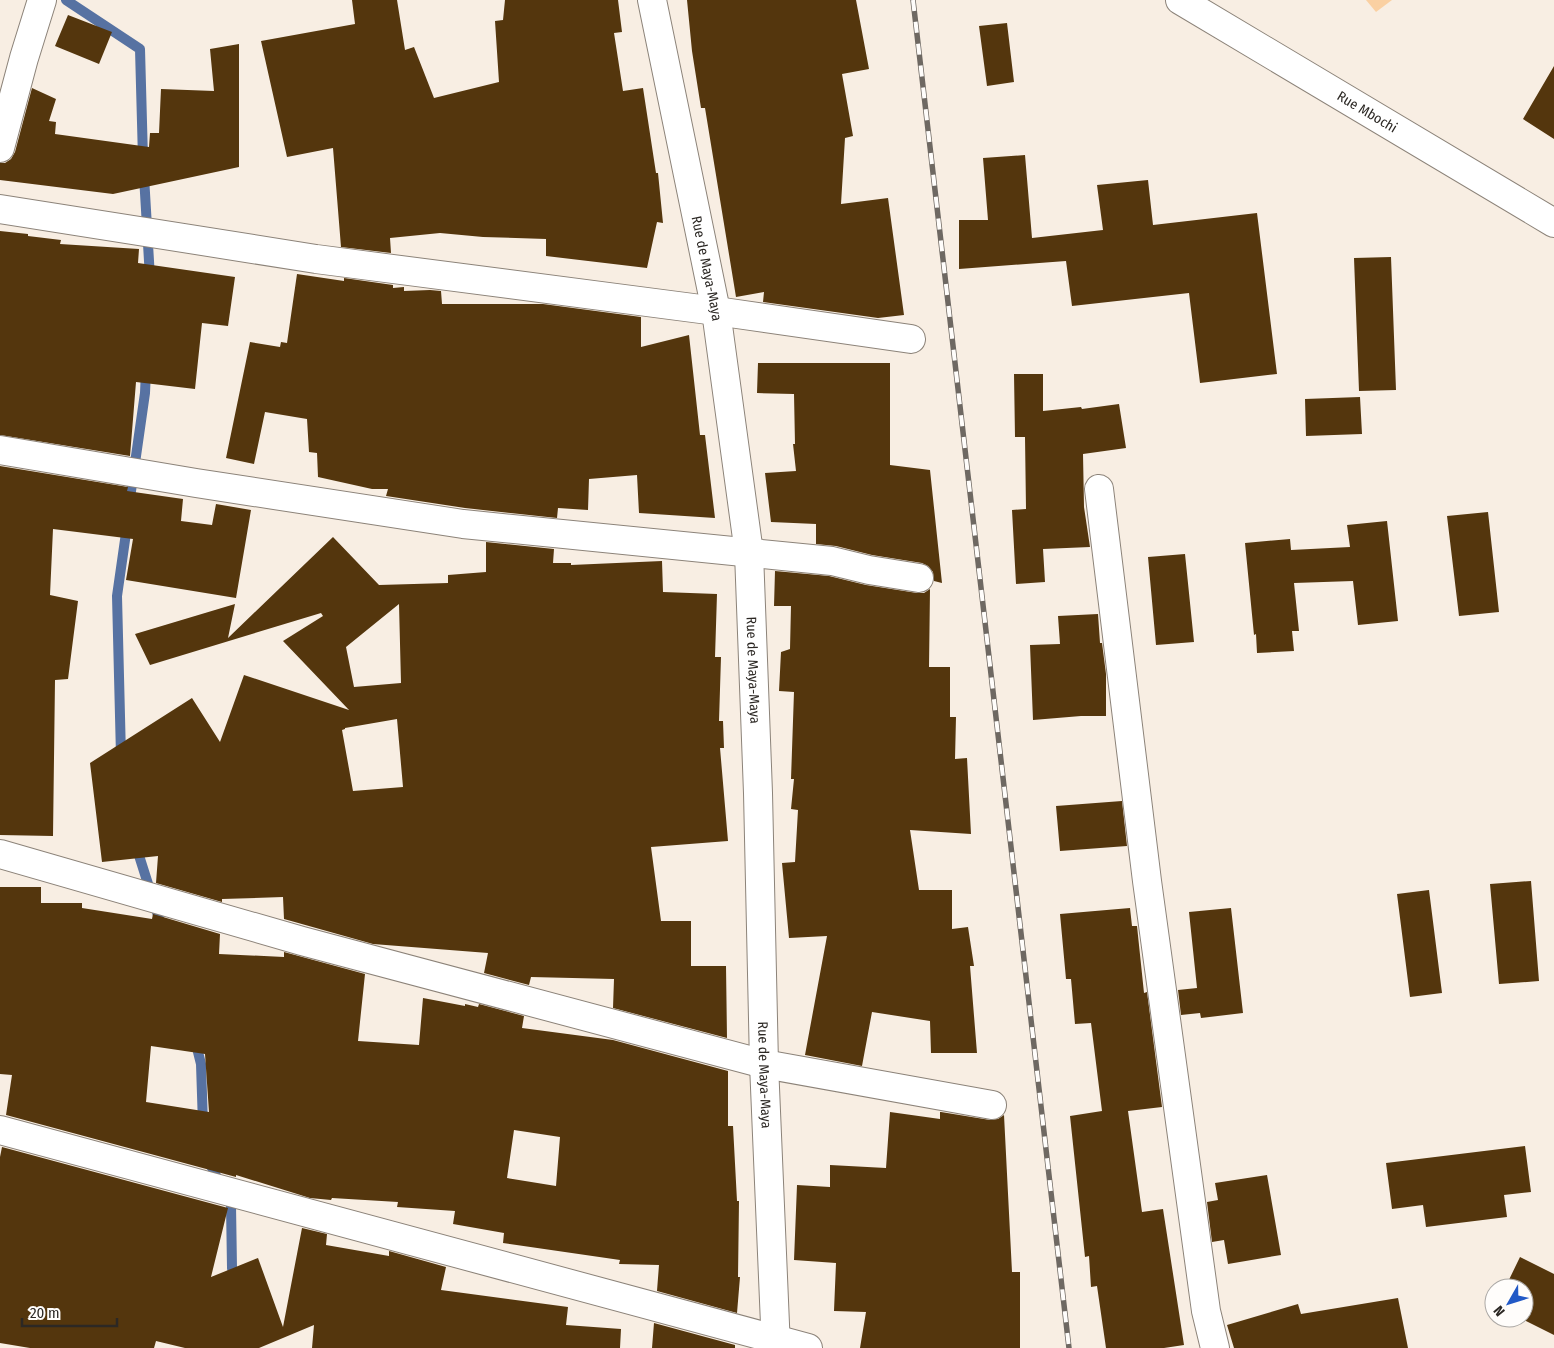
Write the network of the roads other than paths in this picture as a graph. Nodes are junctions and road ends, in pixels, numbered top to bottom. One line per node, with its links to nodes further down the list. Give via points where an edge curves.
1 (42, 0): 4 (street)
2 (652, 0): 7 (street, Rue de Maya-Maya)
3 (1180, 0): 6 (street, Rue Mbochi)
4 (0, 148)
5 (0, 209): 7 (street, via 316,259)
6 (1554, 223)
7 (716, 311): 8 (street); 11 (street, Rue de Maya-Maya)
8 (911, 339)
9 (0, 450): 11 (street, via 463,524)
10 (1099, 489): 19 (street, via 1149,891 1206,1311)
11 (749, 553): 12 (street, via 832,561); 14 (street, Rue de Maya-Maya)
12 (919, 578)
13 (0, 854): 14 (street, via 302,941)
14 (764, 1064): 15 (street); 17 (street, Rue de Maya-Maya)
15 (992, 1105)
16 (0, 1130): 17 (street)
17 (776, 1343): 18 (street)
18 (808, 1348)
19 (1215, 1348)

